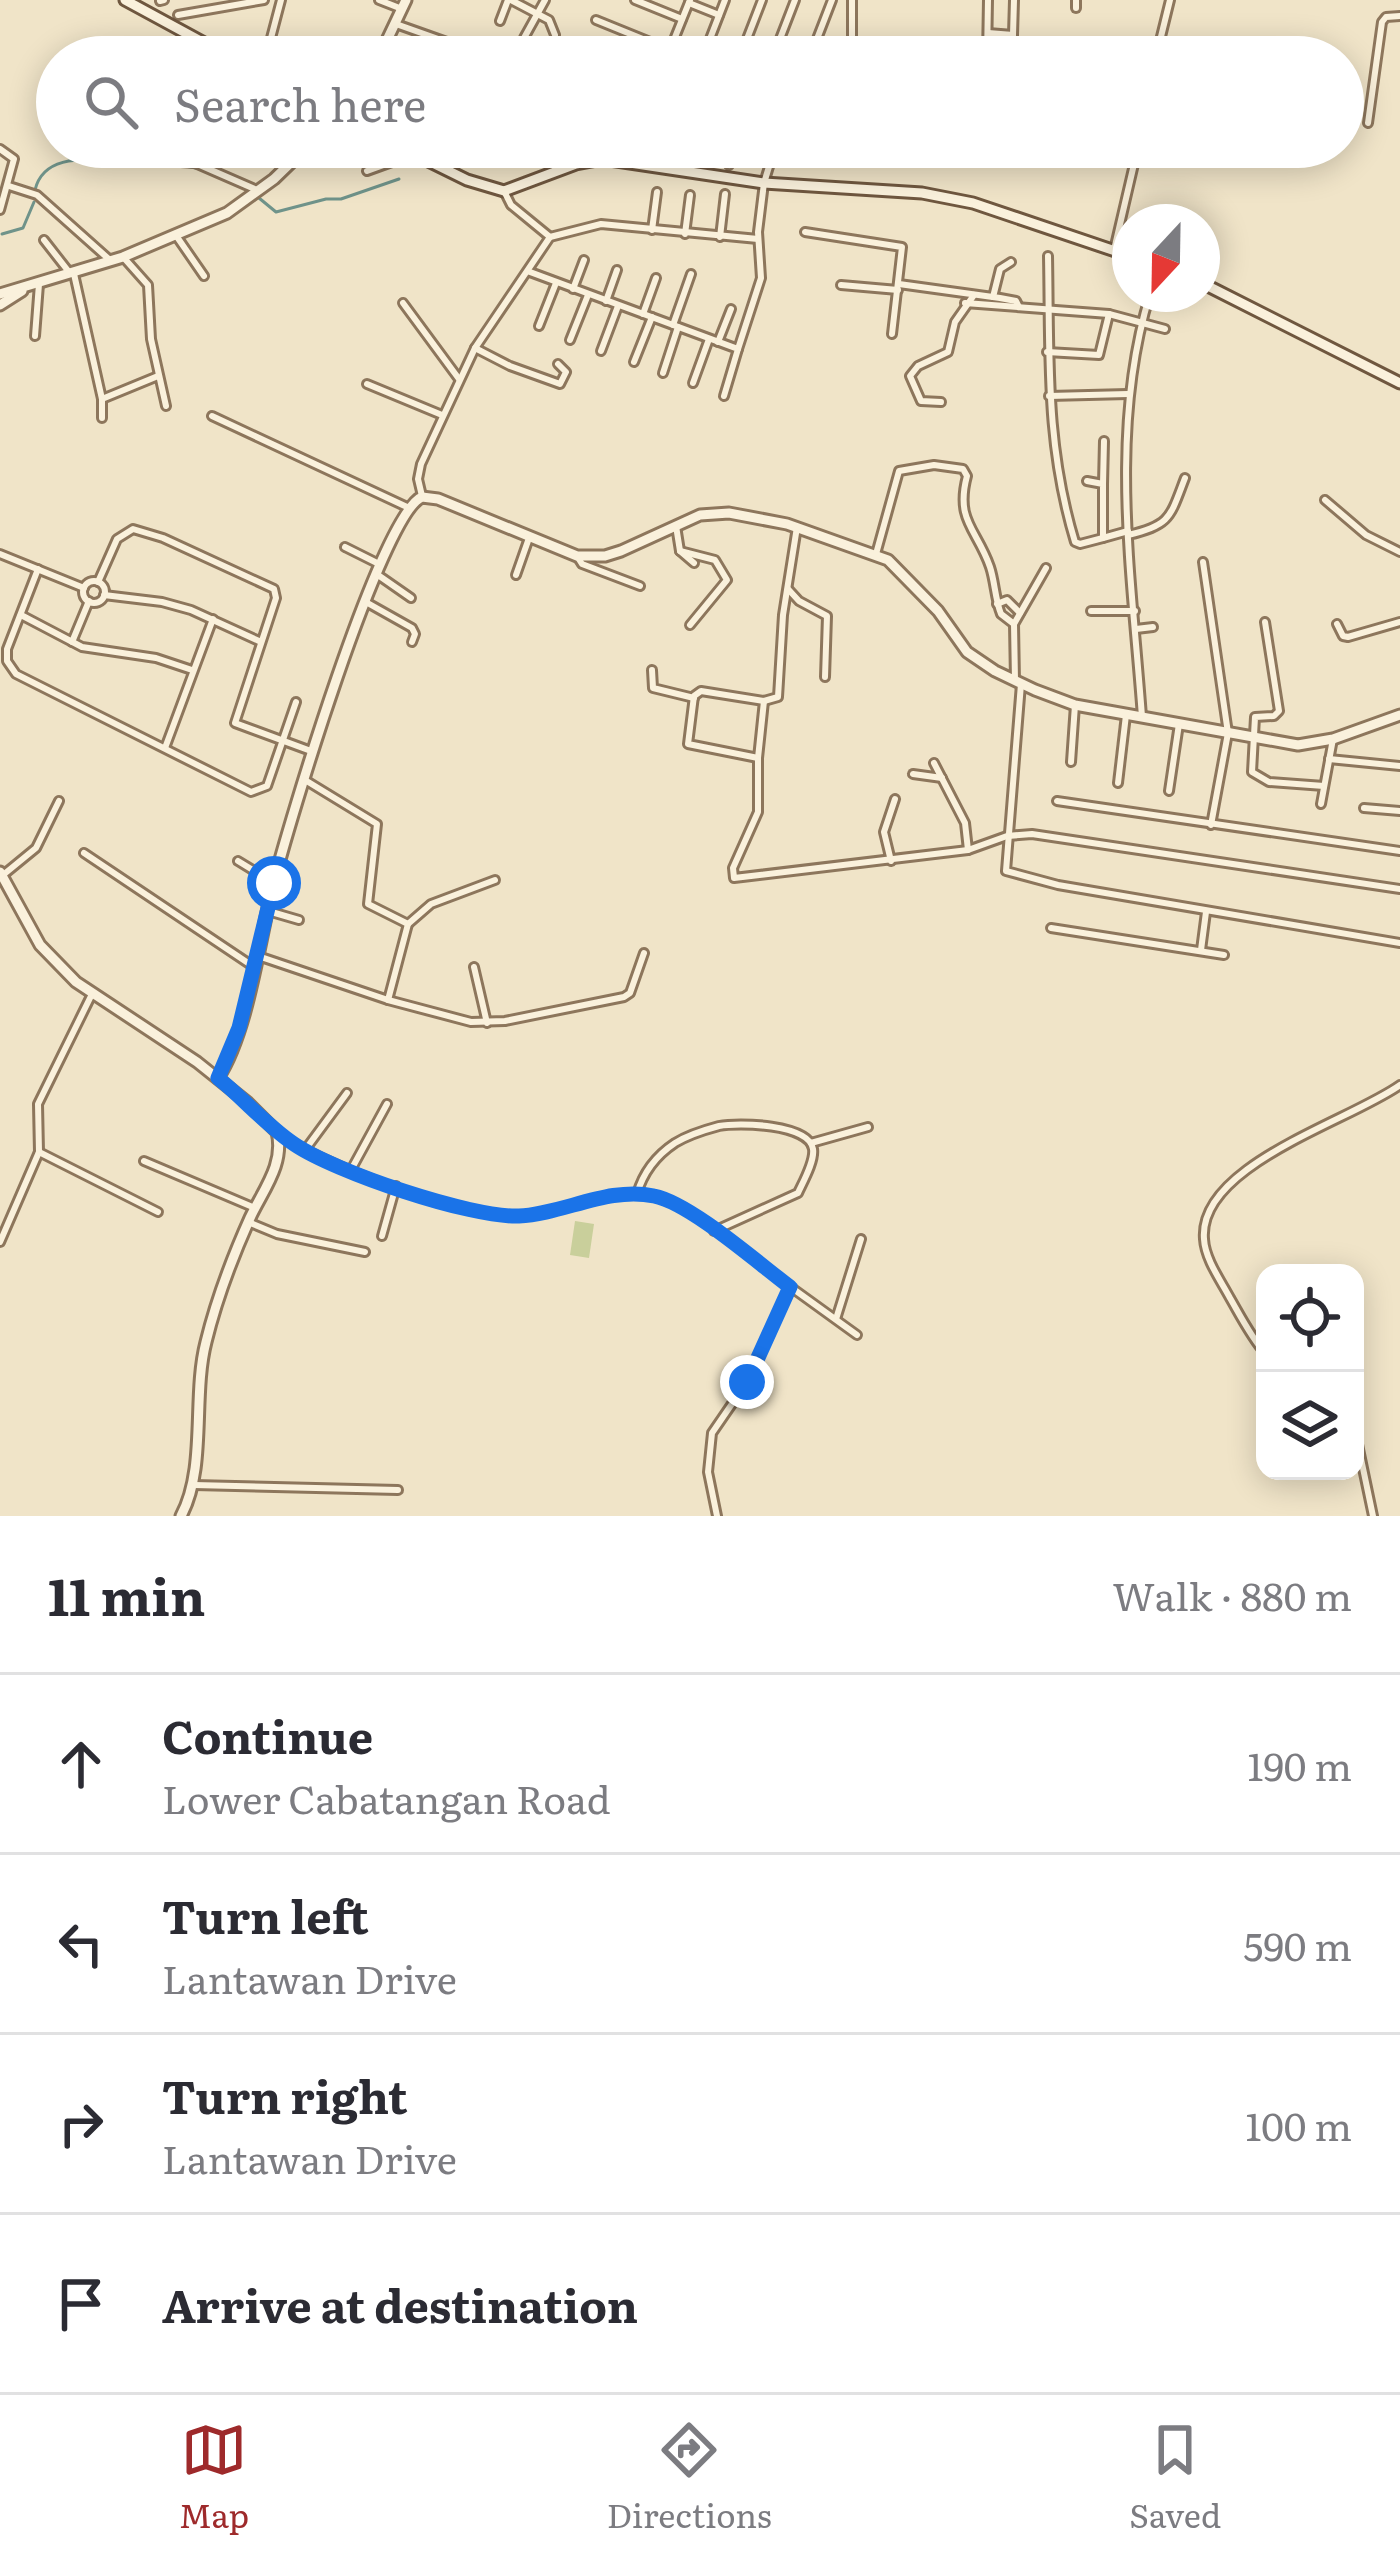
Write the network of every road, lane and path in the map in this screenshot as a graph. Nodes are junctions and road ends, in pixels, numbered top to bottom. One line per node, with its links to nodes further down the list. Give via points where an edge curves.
1 (125, 0): 30 (street)
2 (264, 0): 20 (street)
3 (281, 0): 31 (street)
4 (379, 0): 18 (street)
5 (510, 0): 19 (street); 25 (street)
6 (545, 0): 19 (street)
7 (635, 0): 16 (street)
8 (725, 0): 21 (street)
9 (762, 0): 38 (street)
10 (794, 0): 39 (street)
11 (832, 0): 40 (street)
12 (852, 0): 41 (street)
13 (988, 0): 27 (street)
14 (1014, 0): 29 (street)
15 (1170, 0): 43 (street)
16 (648, 2): 23 (street)
17 (689, 2): 21 (street); 23 (street)
18 (404, 5): 26 (street)
19 (537, 14): 28 (street, via 552,22); 34 (street)
20 (178, 15)
21 (719, 15): 37 (street)
22 (1400, 16): 44 (street, via 1382,22)
23 (682, 19): 36 (street)
24 (596, 20): 35 (street)
25 (500, 21)
26 (395, 24): 32 (street); 33 (street)
27 (988, 33): 29 (street); 42 (street)
28 (555, 35)
29 (1013, 35)
30 (191, 36)
31 (272, 36)
32 (389, 36)
33 (426, 36)
34 (525, 36)
35 (630, 36)
36 (675, 36)
37 (711, 36)
38 (748, 36)
39 (781, 36)
40 (818, 36)
41 (852, 36)
42 (988, 36)
43 (1161, 36)
44 (1368, 123)
45 (0, 148): 57 (street, via 14,159)
46 (207, 168): 58 (street)
47 (285, 168): 58 (street)
48 (375, 168): 55 (street)
49 (442, 168): 59 (street)
50 (563, 168): 54 (street)
51 (673, 168): 56 (street)
52 (769, 168): 56 (street)
53 (1133, 168): 63 (street)
54 (557, 170): 59 (street)
55 (367, 171)
56 (764, 183): 71 (street); 73 (street, via 957,199)
57 (9, 186): 64 (street); 77 (street, via 38,195)
58 (260, 191): 67 (street)
59 (504, 191): 69 (street)
60 (657, 192): 65 (street)
61 (725, 194): 70 (street)
62 (690, 195): 68 (street)
63 (1125, 204)
64 (0, 210)
65 (652, 230): 68 (street); 69 (street, via 601,224)
66 (805, 232): 88 (street, via 902,247)
67 (175, 234): 74 (street); 83 (street)
68 (685, 234): 70 (street)
69 (550, 237): 80 (street)
70 (720, 238): 71 (street)
71 (758, 239): 116 (street, via 759,287)
72 (44, 240): 81 (street)
73 (1112, 249)
74 (123, 256): 77 (street); 122 (street, via 148,285)
75 (1048, 256): 101 (street)
76 (584, 260): 89 (street)
77 (111, 261): 81 (street)
78 (1010, 262): 94 (street)
79 (617, 270): 95 (street)
80 (528, 272): 85 (street); 115 (street)
81 (73, 274): 86 (street); 130 (street)
82 (691, 274): 108 (street)
83 (204, 276)
84 (656, 278): 105 (street)
85 (556, 283): 89 (street); 107 (street)
86 (35, 285): 91 (street); 98 (street); 111 (street)
87 (841, 285): 88 (street)
88 (898, 287): 93 (street); 110 (street)
89 (573, 289): 92 (street)
90 (1220, 292): 124 (street)
91 (0, 294)
92 (588, 295): 95 (street); 113 (street)
93 (974, 295): 94 (street); 97 (street)
94 (993, 297): 100 (street)
95 (606, 301): 99 (street)
96 (403, 303): 123 (street)
97 (965, 303): 100 (street); 131 (street, via 948,352 910,376 921,401)
98 (0, 305)
99 (618, 306): 105 (street); 117 (street)
100 (1019, 307): 101 (street)
101 (1049, 307): 104 (street); 118 (street)
102 (731, 309): 114 (street)
103 (1145, 312): 106 (street)
104 (1109, 314): 106 (street); 118 (street, via 1102,353)
105 (648, 316): 108 (street); 119 (street)
106 (1142, 321): 109 (street); 127 (street)
107 (539, 326)
108 (675, 326): 112 (street); 121 (street)
109 (1165, 328)
110 (892, 334)
111 (35, 336)
112 (709, 339): 114 (street); 125 (street)
113 (570, 340)
114 (718, 343): 116 (street)
115 (475, 348): 120 (street, via 560,383 566,372); 123 (street)
116 (738, 349): 128 (street)
117 (601, 351)
118 (1047, 352): 129 (street)
119 (634, 362)
120 (558, 364)
121 (663, 373)
122 (158, 376): 130 (street); 132 (street)
123 (458, 379): 133 (street)
124 (1400, 382)
125 (693, 383)
126 (368, 384): 133 (street)
127 (1128, 394): 129 (street); 145 (street)
128 (724, 396)
129 (1048, 396): 147 (street, via 1073,539)
130 (102, 399): 135 (street)
131 (941, 402)
132 (166, 406)
133 (442, 415): 140 (street, via 418,474)
134 (212, 416): 142 (street)
135 (101, 418)
136 (1104, 442): 139 (street)
137 (1185, 478): 145 (street, via 1169,519)
138 (1087, 481): 139 (street)
139 (1103, 484): 147 (street)
140 (422, 497): 142 (street); 146 (street)
141 (1325, 500): 150 (street)
142 (407, 507): 156 (street)
143 (676, 524): 144 (street, via 729,512); 149 (street); 153 (street, via 605,556)
144 (796, 527): 152 (street); 162 (street)
145 (1128, 533): 147 (street); 170 (street)
146 (529, 538): 153 (street); 159 (street)
147 (1102, 538)
148 (345, 547): 156 (street)
149 (680, 551): 155 (street); 178 (street, via 715,560 727,580)
150 (1400, 552)
151 (0, 554): 158 (street)
152 (876, 554): 168 (street, via 899,471 963,469 966,524 989,563); 187 (street, via 910,580 968,652)
153 (577, 556): 161 (street)
154 (1203, 562): 196 (street)
155 (694, 563)
156 (377, 568): 165 (street); 167 (street)
157 (1046, 568): 171 (street)
158 (38, 569): 163 (street); 172 (street)
159 (516, 575)
160 (98, 582): 163 (street); 164 (street); 181 (street, via 117,539 144,531 274,589)
161 (640, 586)
162 (786, 586): 186 (street, via 827,616); 189 (street, via 779,694)
163 (84, 588): 166 (street)
164 (104, 595): 166 (street); 173 (street)
165 (412, 598)
166 (89, 601): 182 (street)
167 (364, 602): 183 (street, via 412,628); 201 (street)
168 (997, 604): 171 (street, via 1007,600); 176 (street)
169 (1091, 611): 170 (street)
170 (1135, 611): 180 (street)
171 (1020, 613): 176 (street)
172 (21, 615): 182 (street); 200 (street, via 7,649 10,669)
173 (213, 619): 181 (street); 184 (street)
174 (1265, 622): 197 (street, via 1279,712 1255,717)
175 (1400, 622): 177 (street, via 1348,637)
176 (1014, 624): 187 (street)
177 (1336, 624)
178 (691, 625)
179 (1153, 627): 180 (street)
180 (1136, 629): 194 (street)
181 (259, 641): 199 (street, via 235,723)
182 (72, 642): 184 (street)
183 (412, 642)
184 (192, 670): 200 (street)
185 (652, 670): 188 (street, via 651,687)
186 (825, 677)
187 (1018, 682): 191 (street); 220 (street)
188 (694, 698): 189 (street, via 701,691); 202 (street, via 688,744)
189 (764, 701): 202 (street)
190 (296, 702): 199 (street)
191 (1075, 705): 192 (street); 204 (street)
192 (1126, 714): 194 (street); 210 (street)
193 (1400, 715): 198 (street)
194 (1142, 717): 195 (street)
195 (1179, 724): 196 (street); 212 (street)
196 (1228, 733): 197 (street); 219 (street)
197 (1255, 739): 198 (street); 211 (street, via 1251,766 1258,776)
198 (1333, 739): 203 (street)
199 (283, 741): 200 (street, via 267,786 251,792); 201 (street)
200 (165, 748)
201 (315, 752): 209 (street)
202 (758, 758): 224 (street, via 758,812 734,878)
203 (1329, 759): 206 (street); 211 (street)
204 (1071, 761)
205 (934, 763): 208 (street)
206 (1400, 766)
207 (913, 774): 208 (street)
208 (942, 778): 221 (street, via 965,824)
209 (305, 780): 228 (street); 233 (street, via 375,820 368,904)
210 (1118, 783)
211 (1324, 786): 216 (street)
212 (1169, 791)
213 (895, 799): 224 (street, via 884,832)
214 (59, 801): 226 (street, via 36,848)
215 (1057, 801): 219 (street)
216 (1321, 804)
217 (1364, 808): 218 (street)
218 (1400, 811)
219 (1211, 825): 222 (street)
220 (1007, 836): 221 (street); 229 (street, via 1068,838); 231 (street, via 1005,869 1012,875)
221 (968, 850): 224 (street)
222 (1400, 851)
223 (84, 853): 239 (street)
224 (891, 860)
225 (238, 861): 228 (street)
226 (1, 873): 241 (street, via 40,945)
227 (495, 880): 233 (street, via 431,904)
228 (274, 883): 230 (street)
229 (1400, 890)
230 (267, 911): 232 (street); 239 (street)
231 (1206, 912): 235 (street); 236 (street)
232 (299, 920)
233 (409, 924): 242 (street)
234 (1051, 928): 236 (street)
235 (1400, 943)
236 (1201, 951): 238 (street)
237 (644, 953): 243 (street, via 625,997)
238 (1224, 955)
239 (255, 961): 242 (street); 244 (street)
240 (474, 967): 243 (street)
241 (92, 994): 244 (street); 252 (street, via 38,1104)
242 (388, 1000): 243 (street)
243 (487, 1023)
244 (218, 1078): 249 (street)
245 (1400, 1085): 268 (street, via 1256,1162 1210,1210 1204,1247)
246 (347, 1093): 251 (street)
247 (387, 1104): 254 (street)
248 (868, 1127): 250 (street)
249 (277, 1132): 251 (street); 257 (street, via 278,1159)
250 (811, 1143): 256 (street, via 778,1127 698,1132 650,1166); 260 (street, via 798,1193)
251 (304, 1150): 254 (street)
252 (38, 1152): 258 (street); 263 (street)
253 (144, 1161): 257 (street)
254 (351, 1170): 255 (street)
255 (396, 1186): 256 (street, via 507,1216); 261 (street)
256 (637, 1194): 260 (street, via 671,1202)
257 (255, 1208): 259 (street)
258 (158, 1213)
259 (248, 1222): 264 (street); 270 (street, via 206,1341)
260 (714, 1231): 265 (street)
261 (382, 1237)
262 (861, 1238): 266 (street)
263 (0, 1242)
264 (365, 1252)
265 (790, 1287): 266 (street); 273 (street, via 747,1382 712,1433 708,1472)
266 (836, 1319): 267 (street)
267 (856, 1335)
268 (1256, 1337)
269 (1364, 1473): 274 (street)
270 (194, 1485): 271 (street); 272 (street)
271 (398, 1490)
272 (181, 1516)
273 (718, 1516)
274 (1373, 1516)

